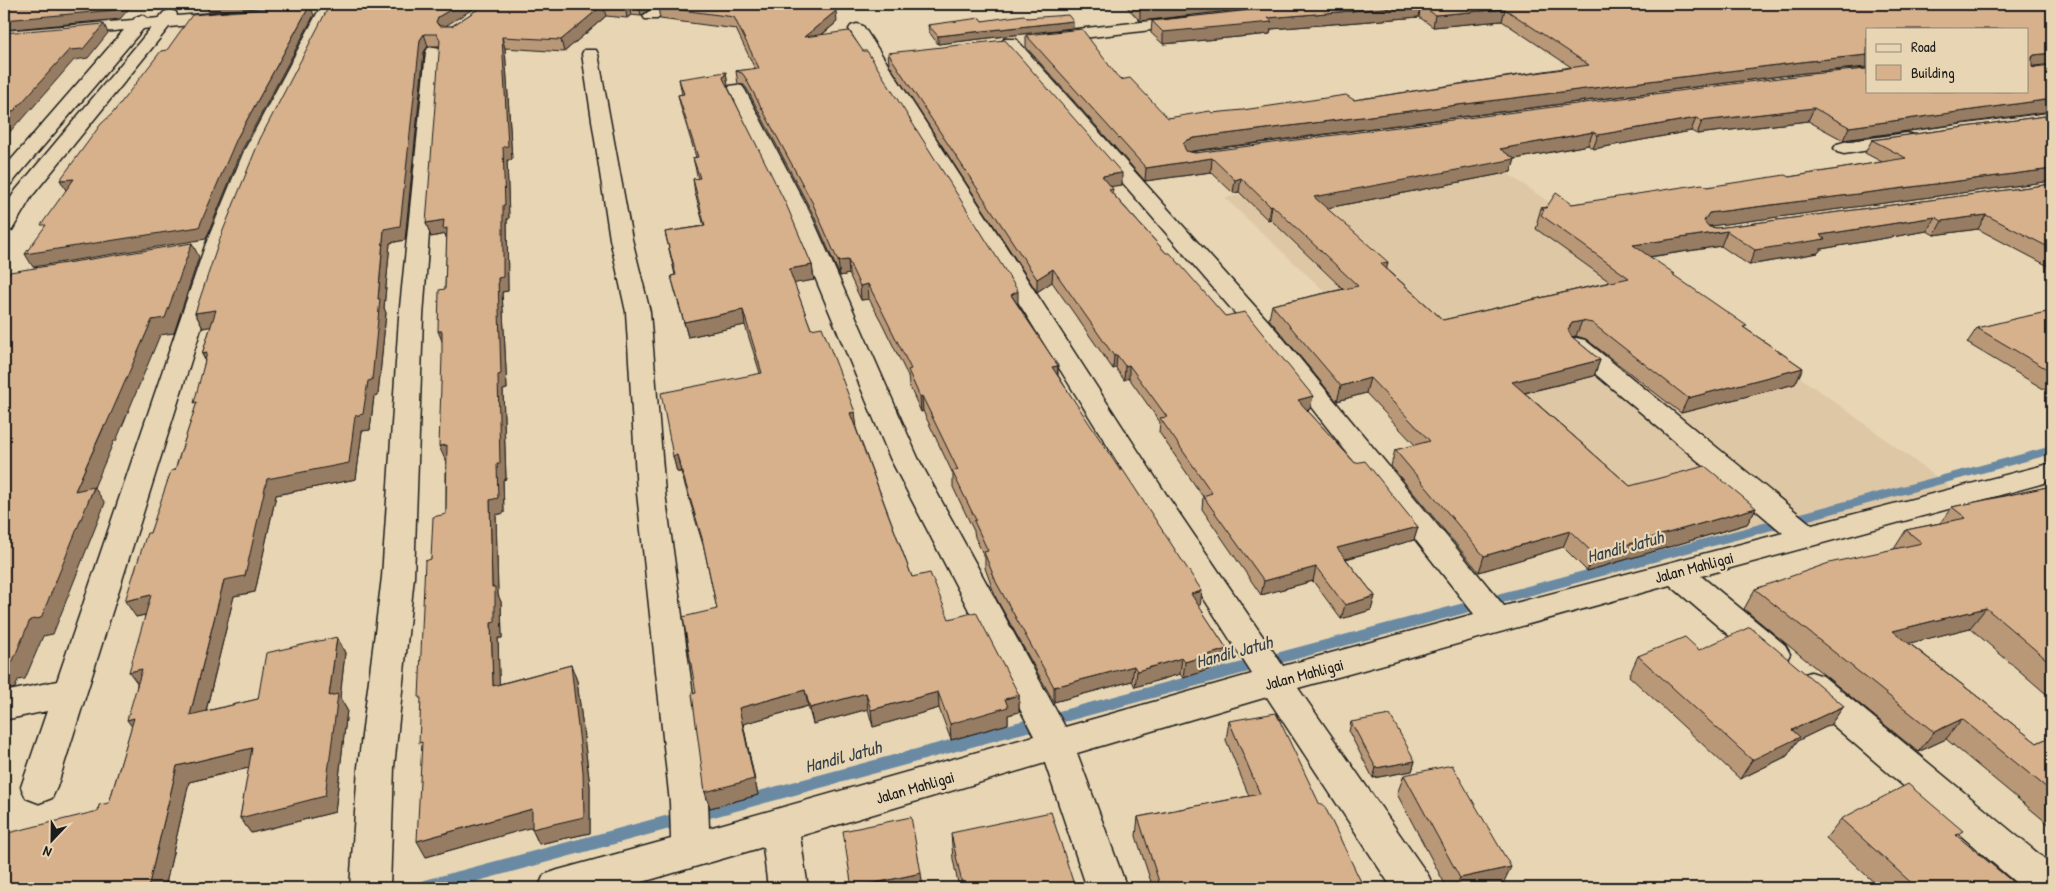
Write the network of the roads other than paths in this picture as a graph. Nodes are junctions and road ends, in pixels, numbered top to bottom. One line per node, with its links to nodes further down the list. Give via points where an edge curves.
1 (156, 4): 9 (street)
2 (179, 4): 8 (street)
3 (668, 4): 6 (street)
4 (322, 7): 27 (street, via 207,247)
5 (241, 16): 8 (street)
6 (651, 16)
7 (1206, 19): 25 (street, via 1000,43 1268,336)
8 (164, 22): 9 (street); 15 (street)
9 (138, 25): 11 (street); 16 (street)
10 (857, 29): 26 (street, via 884,56 1156,501)
11 (4, 36)
12 (434, 52): 34 (street, via 411,318 398,577 376,767)
13 (590, 54): 32 (street, via 621,239 638,312 651,493)
14 (736, 90): 29 (street, via 801,217 904,458)
15 (90, 112): 16 (street); 20 (street, via 23,194)
16 (59, 116): 19 (street)
17 (1924, 137): 18 (street)
18 (1844, 148)
19 (4, 180)
20 (4, 225)
21 (1576, 344): 23 (street)
22 (2052, 472): 23 (street, Jalan Mahligai)
23 (1794, 525): 24 (street, Jalan Mahligai)
24 (1675, 572): 25 (street, Jalan Mahligai); 39 (street)
25 (1488, 608): 26 (street, Jalan Mahligai)
26 (1266, 669): 29 (street, Jalan Mahligai); 38 (street)
27 (70, 692): 28 (street); 30 (street)
28 (4, 706)
29 (1048, 728): 31 (street, Jalan Mahligai); 37 (street)
30 (39, 787)
31 (780, 826): 32 (street, Jalan Mahligai); 36 (street)
32 (690, 828): 33 (street, Jalan Mahligai)
33 (613, 881): 35 (street, Jalan Mahligai)
34 (370, 888)
35 (558, 888)
36 (788, 888)
37 (1107, 888)
38 (1414, 888)
39 (2051, 888)

